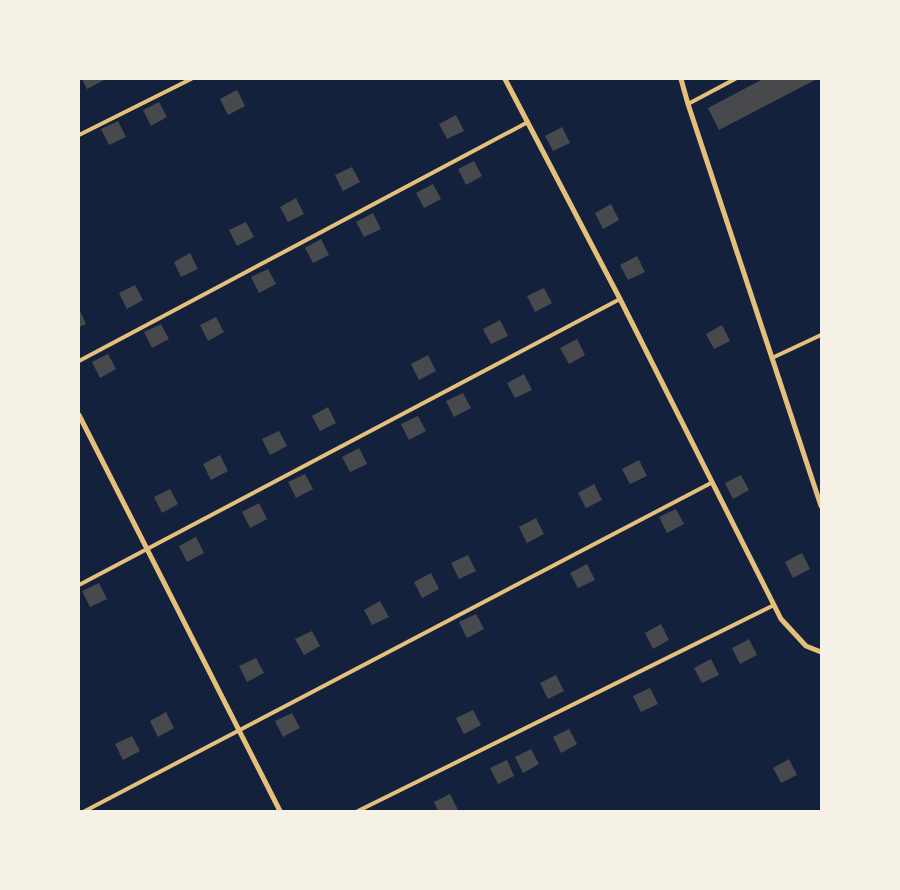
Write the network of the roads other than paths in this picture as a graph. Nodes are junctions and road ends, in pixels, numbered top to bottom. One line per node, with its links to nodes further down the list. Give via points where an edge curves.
1 (191, 79): 7 (lane)
2 (505, 79): 6 (street)
3 (681, 79): 5 (street)
4 (735, 79): 5 (lane)
5 (688, 104): 10 (street)
6 (528, 122): 8 (street); 11 (lane)
7 (79, 135)
8 (620, 299): 13 (street); 15 (lane)
9 (821, 335): 10 (lane)
10 (772, 358): 14 (street)
11 (79, 361)
12 (79, 415): 15 (street)
13 (711, 483): 17 (street); 19 (lane)
14 (821, 506)
15 (147, 549): 16 (lane); 19 (street)
16 (79, 585)
17 (774, 605): 18 (street, via 781,619 806,646); 22 (lane)
18 (821, 652)
19 (239, 729): 20 (lane); 21 (street)
20 (85, 811)
21 (280, 811)
22 (358, 811)

